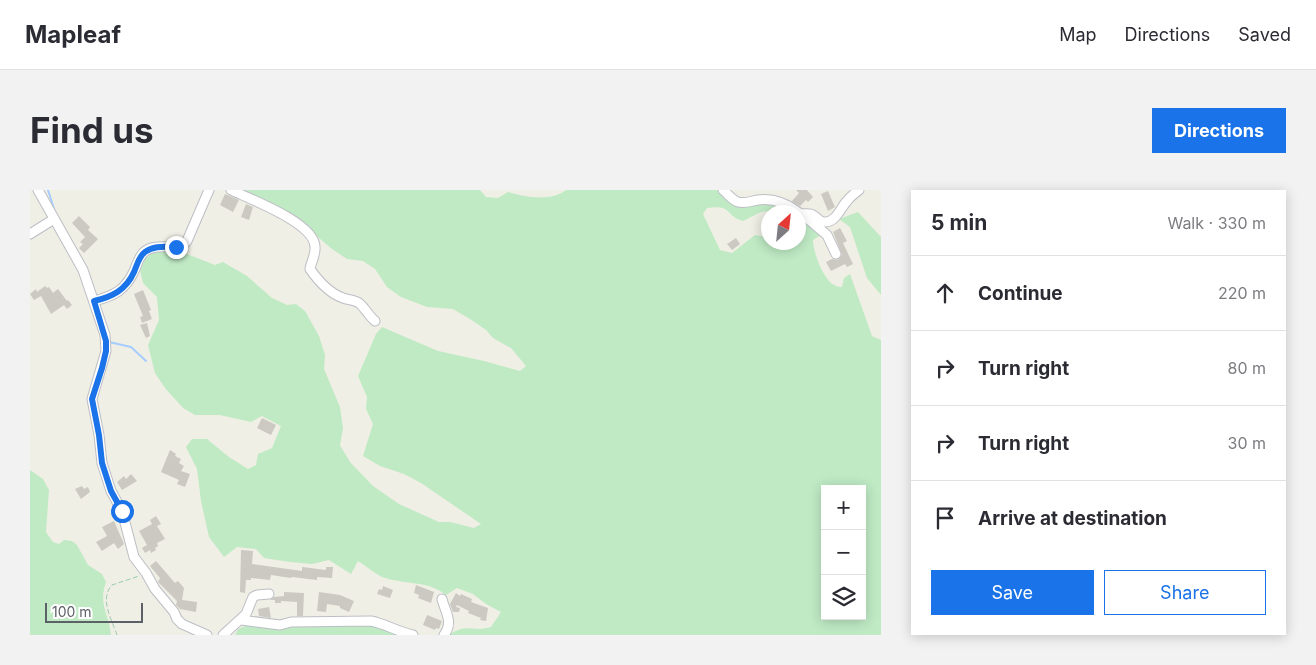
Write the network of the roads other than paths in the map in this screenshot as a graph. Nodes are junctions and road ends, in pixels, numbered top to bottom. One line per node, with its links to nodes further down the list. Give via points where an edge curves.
1 (38, 190): 9 (street)
2 (209, 190): 12 (street, via 182,246 158,247 144,252 131,278 117,294)
3 (231, 190): 13 (street, via 282,214 306,231 315,247 310,270 329,292 356,301)
4 (723, 190): 6 (street, via 741,203 758,200)
5 (859, 190): 7 (street, via 828,222)
6 (788, 205)
7 (806, 214)
8 (806, 218): 11 (street, via 828,235)
9 (54, 219): 10 (street); 12 (street, via 83,270)
10 (30, 234)
11 (836, 254)
12 (94, 301): 17 (street, via 106,351 92,399 102,463 111,491 122,511 134,557 155,589 182,624)
13 (375, 321)
14 (270, 594): 16 (street, via 253,597)
15 (442, 599): 20 (street, via 450,619)
16 (241, 620): 18 (street); 19 (street, via 280,625 371,620)
17 (207, 635)
18 (224, 635)
19 (413, 635)
20 (444, 635)

